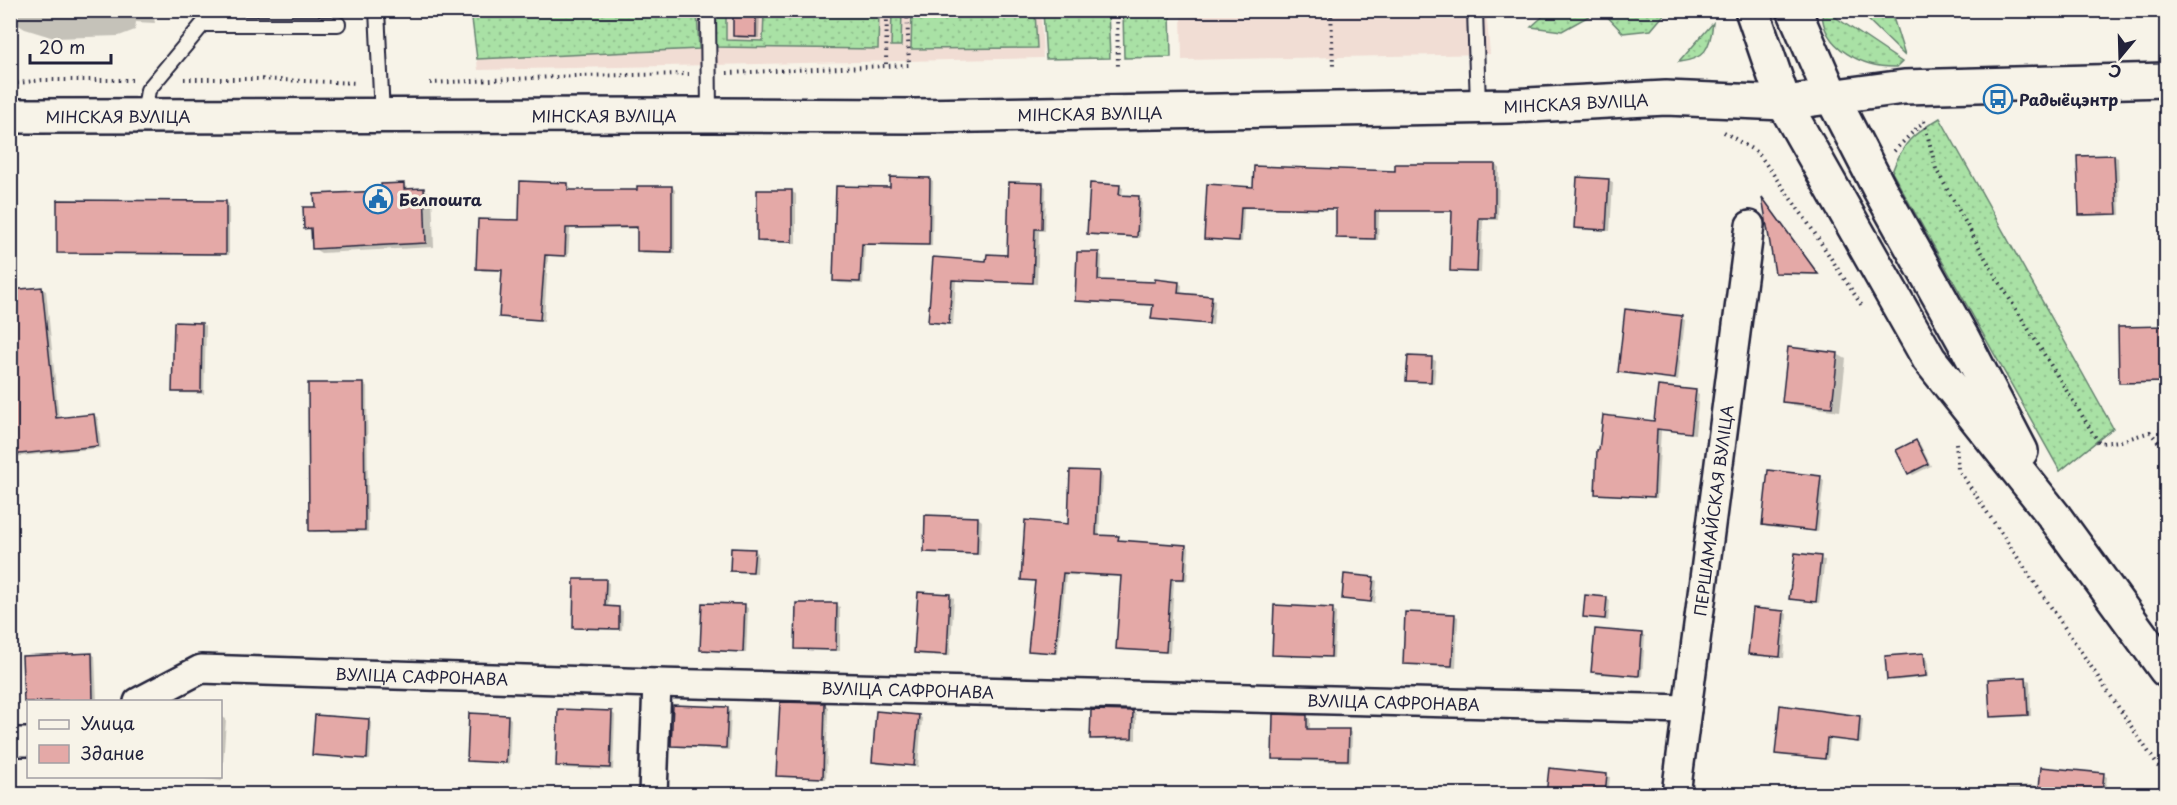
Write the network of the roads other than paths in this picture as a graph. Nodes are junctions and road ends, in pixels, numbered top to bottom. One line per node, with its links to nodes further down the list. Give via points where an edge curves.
1 (377, 10): 9 (lane)
2 (708, 10): 13 (lane)
3 (1475, 10): 11 (lane)
4 (1752, 10): 10 (street)
5 (1794, 10): 8 (street)
6 (338, 24): 12 (lane, via 203,24 148,90)
7 (2166, 80): 8 (street, МІНСКАЯ ВУЛІЦА, via 1893,87)
8 (1831, 95): 10 (street, МІНСКАЯ ВУЛІЦА); 16 (street)
9 (381, 100): 12 (street, МІНСКАЯ ВУЛІЦА); 13 (street, МІНСКАЯ ВУЛІЦА)
10 (1784, 103): 11 (street, МІНСКАЯ ВУЛІЦА, via 1666,98); 16 (street, via 1929,359)
11 (1478, 106): 13 (street, МІНСКАЯ ВУЛІЦА, via 915,116)
12 (144, 115): 14 (street, МІНСКАЯ ВУЛІЦА)
13 (709, 115)
14 (10, 116)
15 (1750, 225): 20 (street, ПЕРШАМАЙСКАЯ ВУЛІЦА)
16 (2054, 516): 17 (street)
17 (2166, 670)
18 (657, 683): 19 (street, ВУЛІЦА САФРОНАВА, via 201,669); 20 (street, ВУЛІЦА САФРОНАВА); 23 (street)
19 (142, 700)
20 (1687, 709): 24 (street, ПЕРШАМАЙСКАЯ ВУЛІЦА)
21 (10, 742): 22 (street)
22 (27, 742)
23 (653, 795)
24 (1676, 795)

